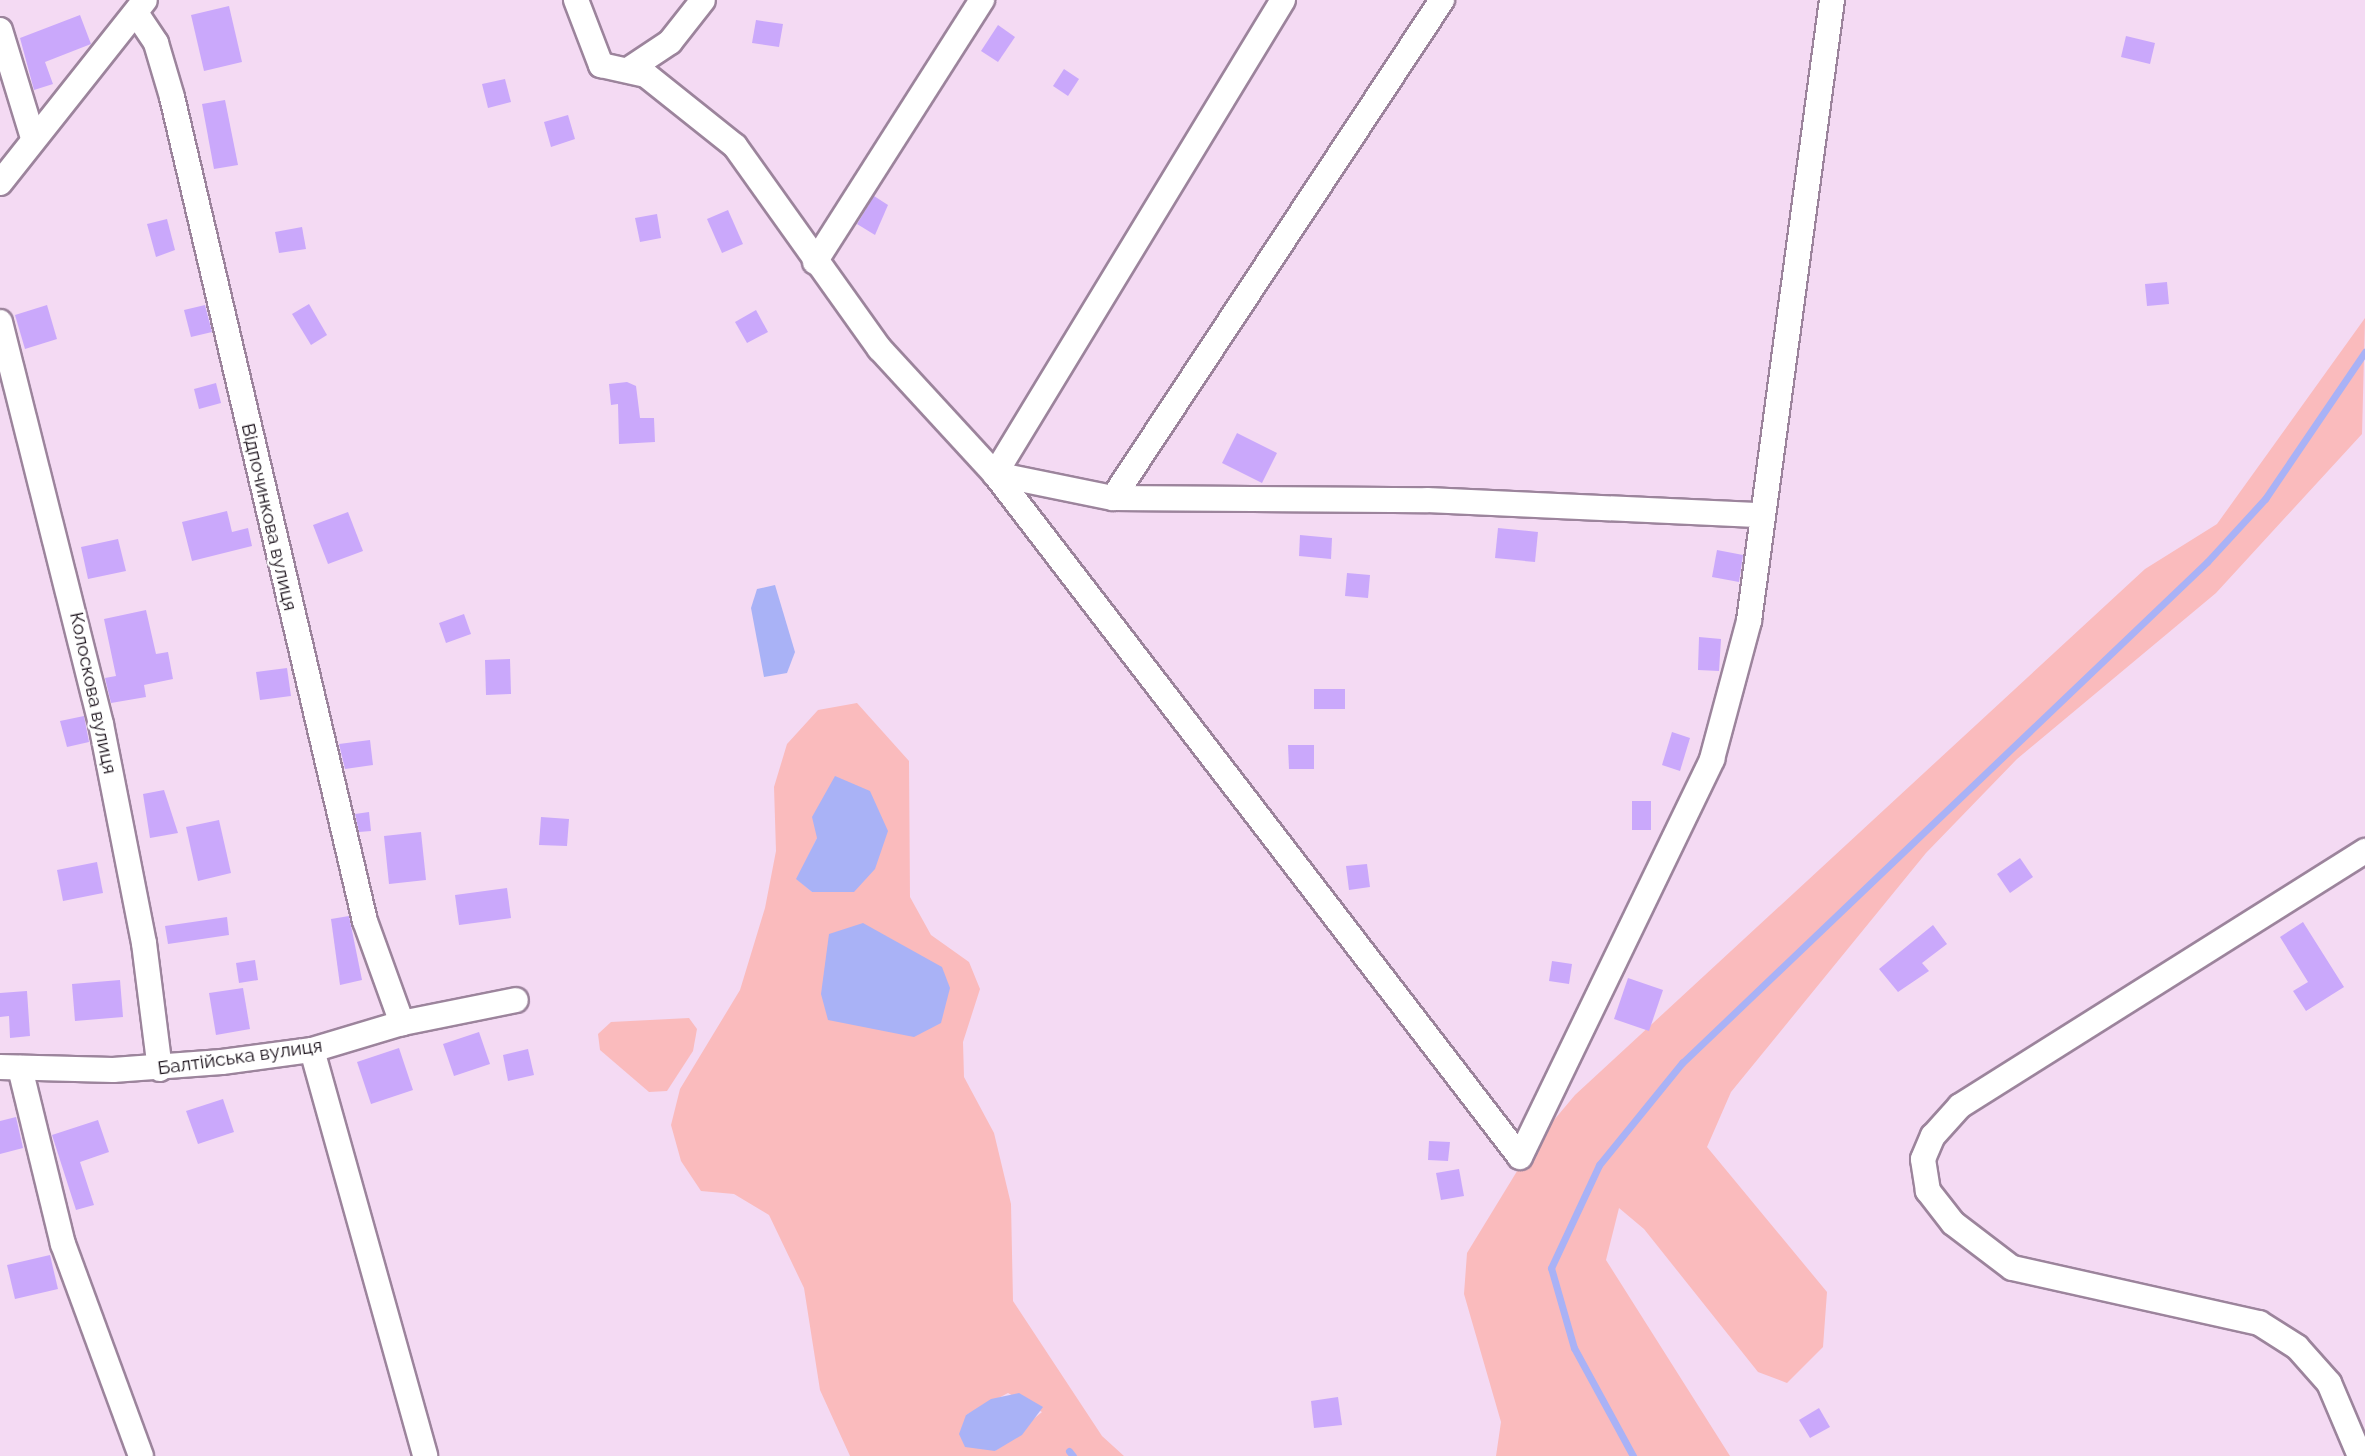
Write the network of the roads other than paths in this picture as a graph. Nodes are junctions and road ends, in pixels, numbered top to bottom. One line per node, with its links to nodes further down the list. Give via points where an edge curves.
1 (576, 0): 9 (street, via 601,65)
2 (702, 0): 9 (street, via 670,42)
3 (982, 0): 12 (street)
4 (1283, 0): 14 (street)
5 (1442, 0): 15 (street)
6 (1832, 0): 16 (street)
7 (141, 7): 10 (street); 19 (street, Відпочинкова вулиця, via 172,97 365,920)
8 (0, 30): 10 (street)
9 (631, 68): 12 (street, via 696,110 735,146)
10 (33, 138): 11 (street)
11 (0, 183)
12 (815, 262): 14 (street, via 880,349)
13 (0, 322): 22 (street, Колоскова вулиця, via 101,724 144,943)
14 (995, 474): 15 (street); 16 (street, via 1520,1157 1712,759 1749,621)
15 (1113, 498): 16 (street, via 1427,500)
16 (1762, 515)
17 (2365, 851): 25 (street, via 1960,1107 1933,1136 1923,1159 1928,1191 1953,1223 2012,1268 2259,1323 2297,1347 2329,1383)
18 (516, 1000): 19 (street, Балтійська вулиця)
19 (402, 1023): 20 (street, Балтійська вулиця)
20 (312, 1051): 22 (street, Балтійська вулиця); 24 (street)
21 (10, 1068): 22 (street, Балтійська вулиця); 23 (street, via 63,1244)
22 (160, 1069)
23 (141, 1456)
24 (425, 1456)
25 (2360, 1456)

